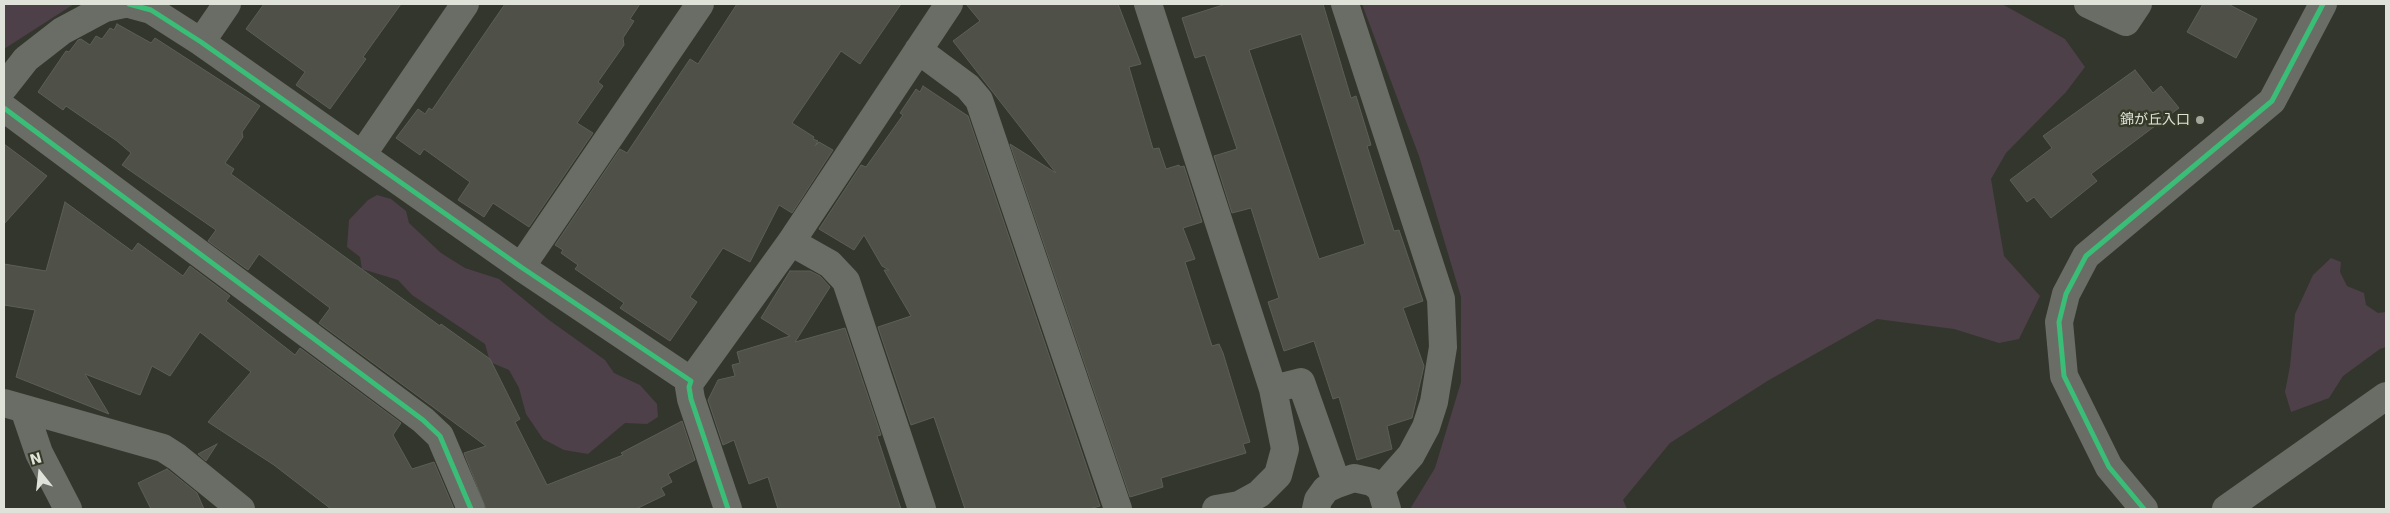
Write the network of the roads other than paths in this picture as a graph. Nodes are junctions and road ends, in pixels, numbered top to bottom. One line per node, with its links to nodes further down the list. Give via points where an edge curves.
1 (124, 4): 14 (street, via 105,8 62,31 26,59)
2 (129, 4): 12 (street, via 151,10)
3 (227, 4): 12 (street)
4 (466, 4): 16 (street)
5 (700, 4): 18 (street)
6 (949, 4): 13 (street)
7 (1148, 4): 20 (street)
8 (1345, 4): 24 (street, via 1440,300 1443,347 1434,402 1426,427)
9 (2088, 4): 10 (street, via 2126,22)
10 (2138, 4)
11 (2323, 4): 33 (street, via 2272,101 2086,256 2066,294 2059,322 2064,376 2109,467)
12 (202, 42): 16 (street)
13 (918, 50): 17 (street); 30 (street, via 968,87 979,100)
14 (4, 87)
15 (4, 108): 27 (street, via 423,420 440,436)
16 (362, 155): 18 (street)
17 (791, 242): 19 (street); 29 (street, via 830,264 846,281)
18 (521, 267): 19 (street)
19 (691, 381): 28 (street, via 691,399)
20 (1273, 389): 23 (street, via 1301,382); 31 (street, via 1286,449 1278,475 1259,494 1239,504)
21 (2386, 396): 34 (street)
22 (14, 406): 25 (street); 26 (street, via 163,448)
23 (1336, 484): 24 (street, via 1354,478 1372,482); 32 (street, via 1326,489)
24 (1384, 499)
25 (68, 509)
26 (241, 509)
27 (471, 509)
28 (728, 509)
29 (922, 509)
30 (1118, 509)
31 (1216, 509)
32 (1316, 509)
33 (2144, 509)
34 (2226, 509)

